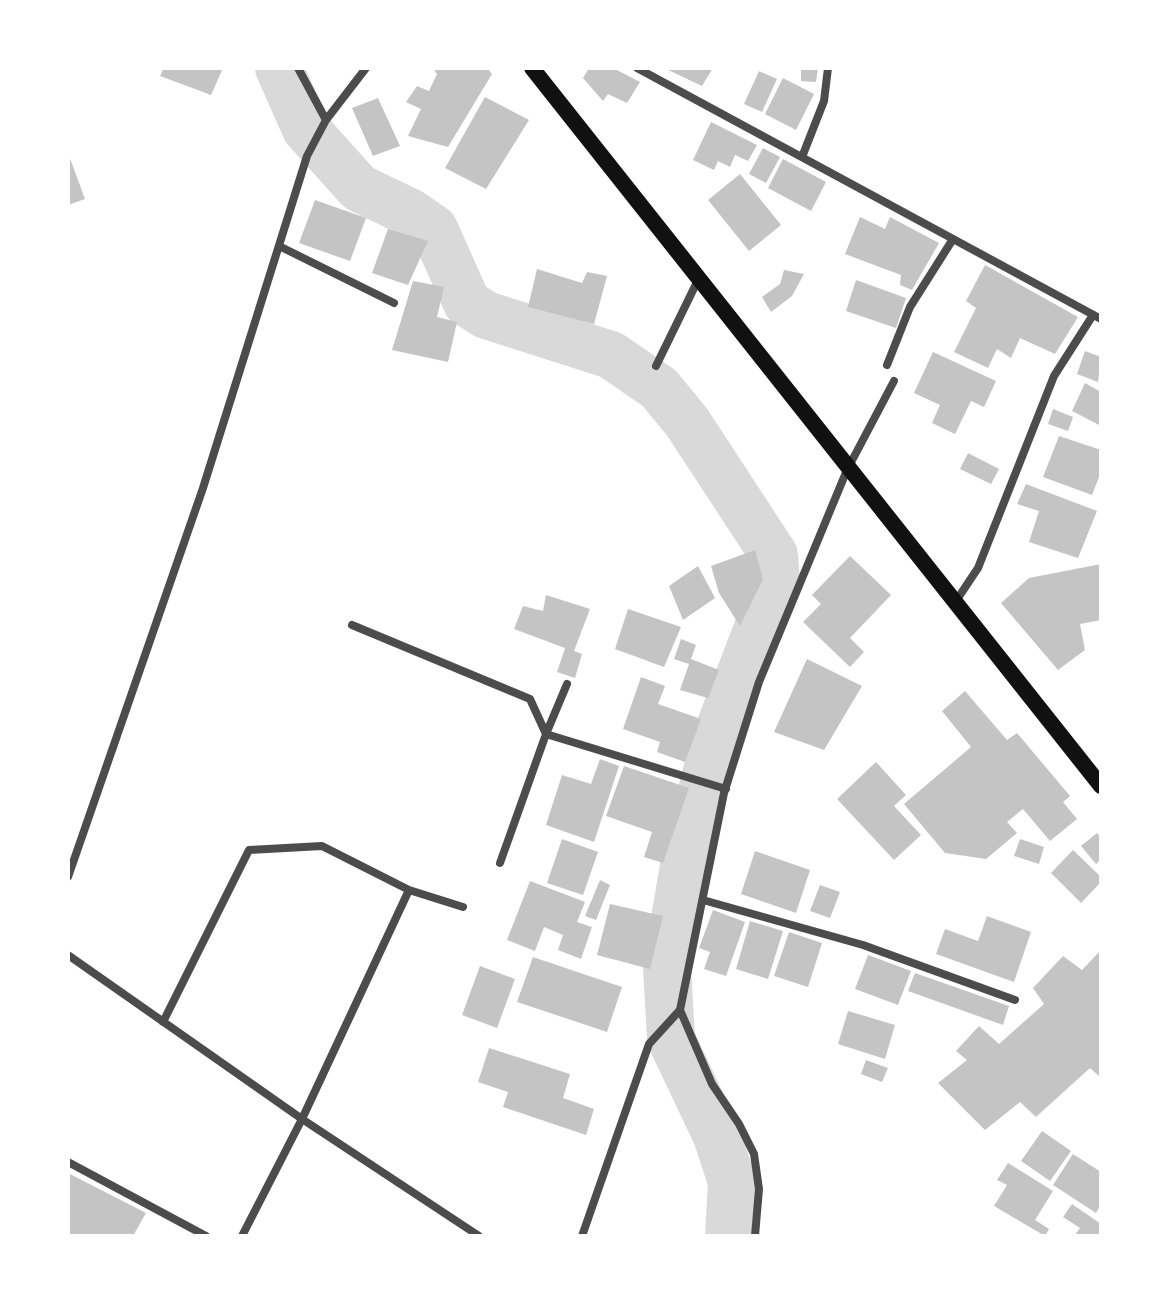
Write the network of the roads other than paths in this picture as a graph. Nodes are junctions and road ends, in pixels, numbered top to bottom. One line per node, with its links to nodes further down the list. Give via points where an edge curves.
1 (298, 68): 6 (street)
2 (366, 68): 6 (street)
3 (532, 68): 10 (main road)
4 (637, 68): 7 (street)
5 (828, 68): 7 (street, via 824,101)
6 (326, 120): 9 (street, via 307,156)
7 (802, 157): 8 (street)
8 (953, 239): 12 (street); 13 (street, via 910,307)
9 (279, 246): 11 (street); 24 (street, via 203,488)
10 (699, 280): 14 (street); 16 (main road)
11 (394, 303)
12 (1097, 317): 17 (street, via 1054,376 978,568)
13 (887, 365)
14 (656, 366)
15 (894, 381): 16 (street)
16 (847, 470): 17 (main road); 22 (street, via 759,682)
17 (954, 604): 21 (main road)
18 (352, 625): 20 (street, via 530,699)
19 (567, 684): 20 (street)
20 (546, 734): 22 (street); 23 (street)
21 (1101, 786)
22 (726, 789): 26 (street)
23 (500, 863)
24 (68, 877)
25 (409, 890): 27 (street); 31 (street, via 322,846 249,850); 32 (street)
26 (703, 900): 29 (street, via 863,945); 30 (street)
27 (463, 907)
28 (68, 955): 31 (street)
29 (1015, 1000)
30 (680, 1010): 37 (street, via 649,1044); 38 (street, via 712,1084 754,1154 759,1189)
31 (163, 1022): 32 (street)
32 (302, 1119): 35 (street); 36 (street)
33 (68, 1162): 34 (street)
34 (206, 1236)
35 (242, 1236)
36 (479, 1236)
37 (582, 1236)
38 (755, 1236)

